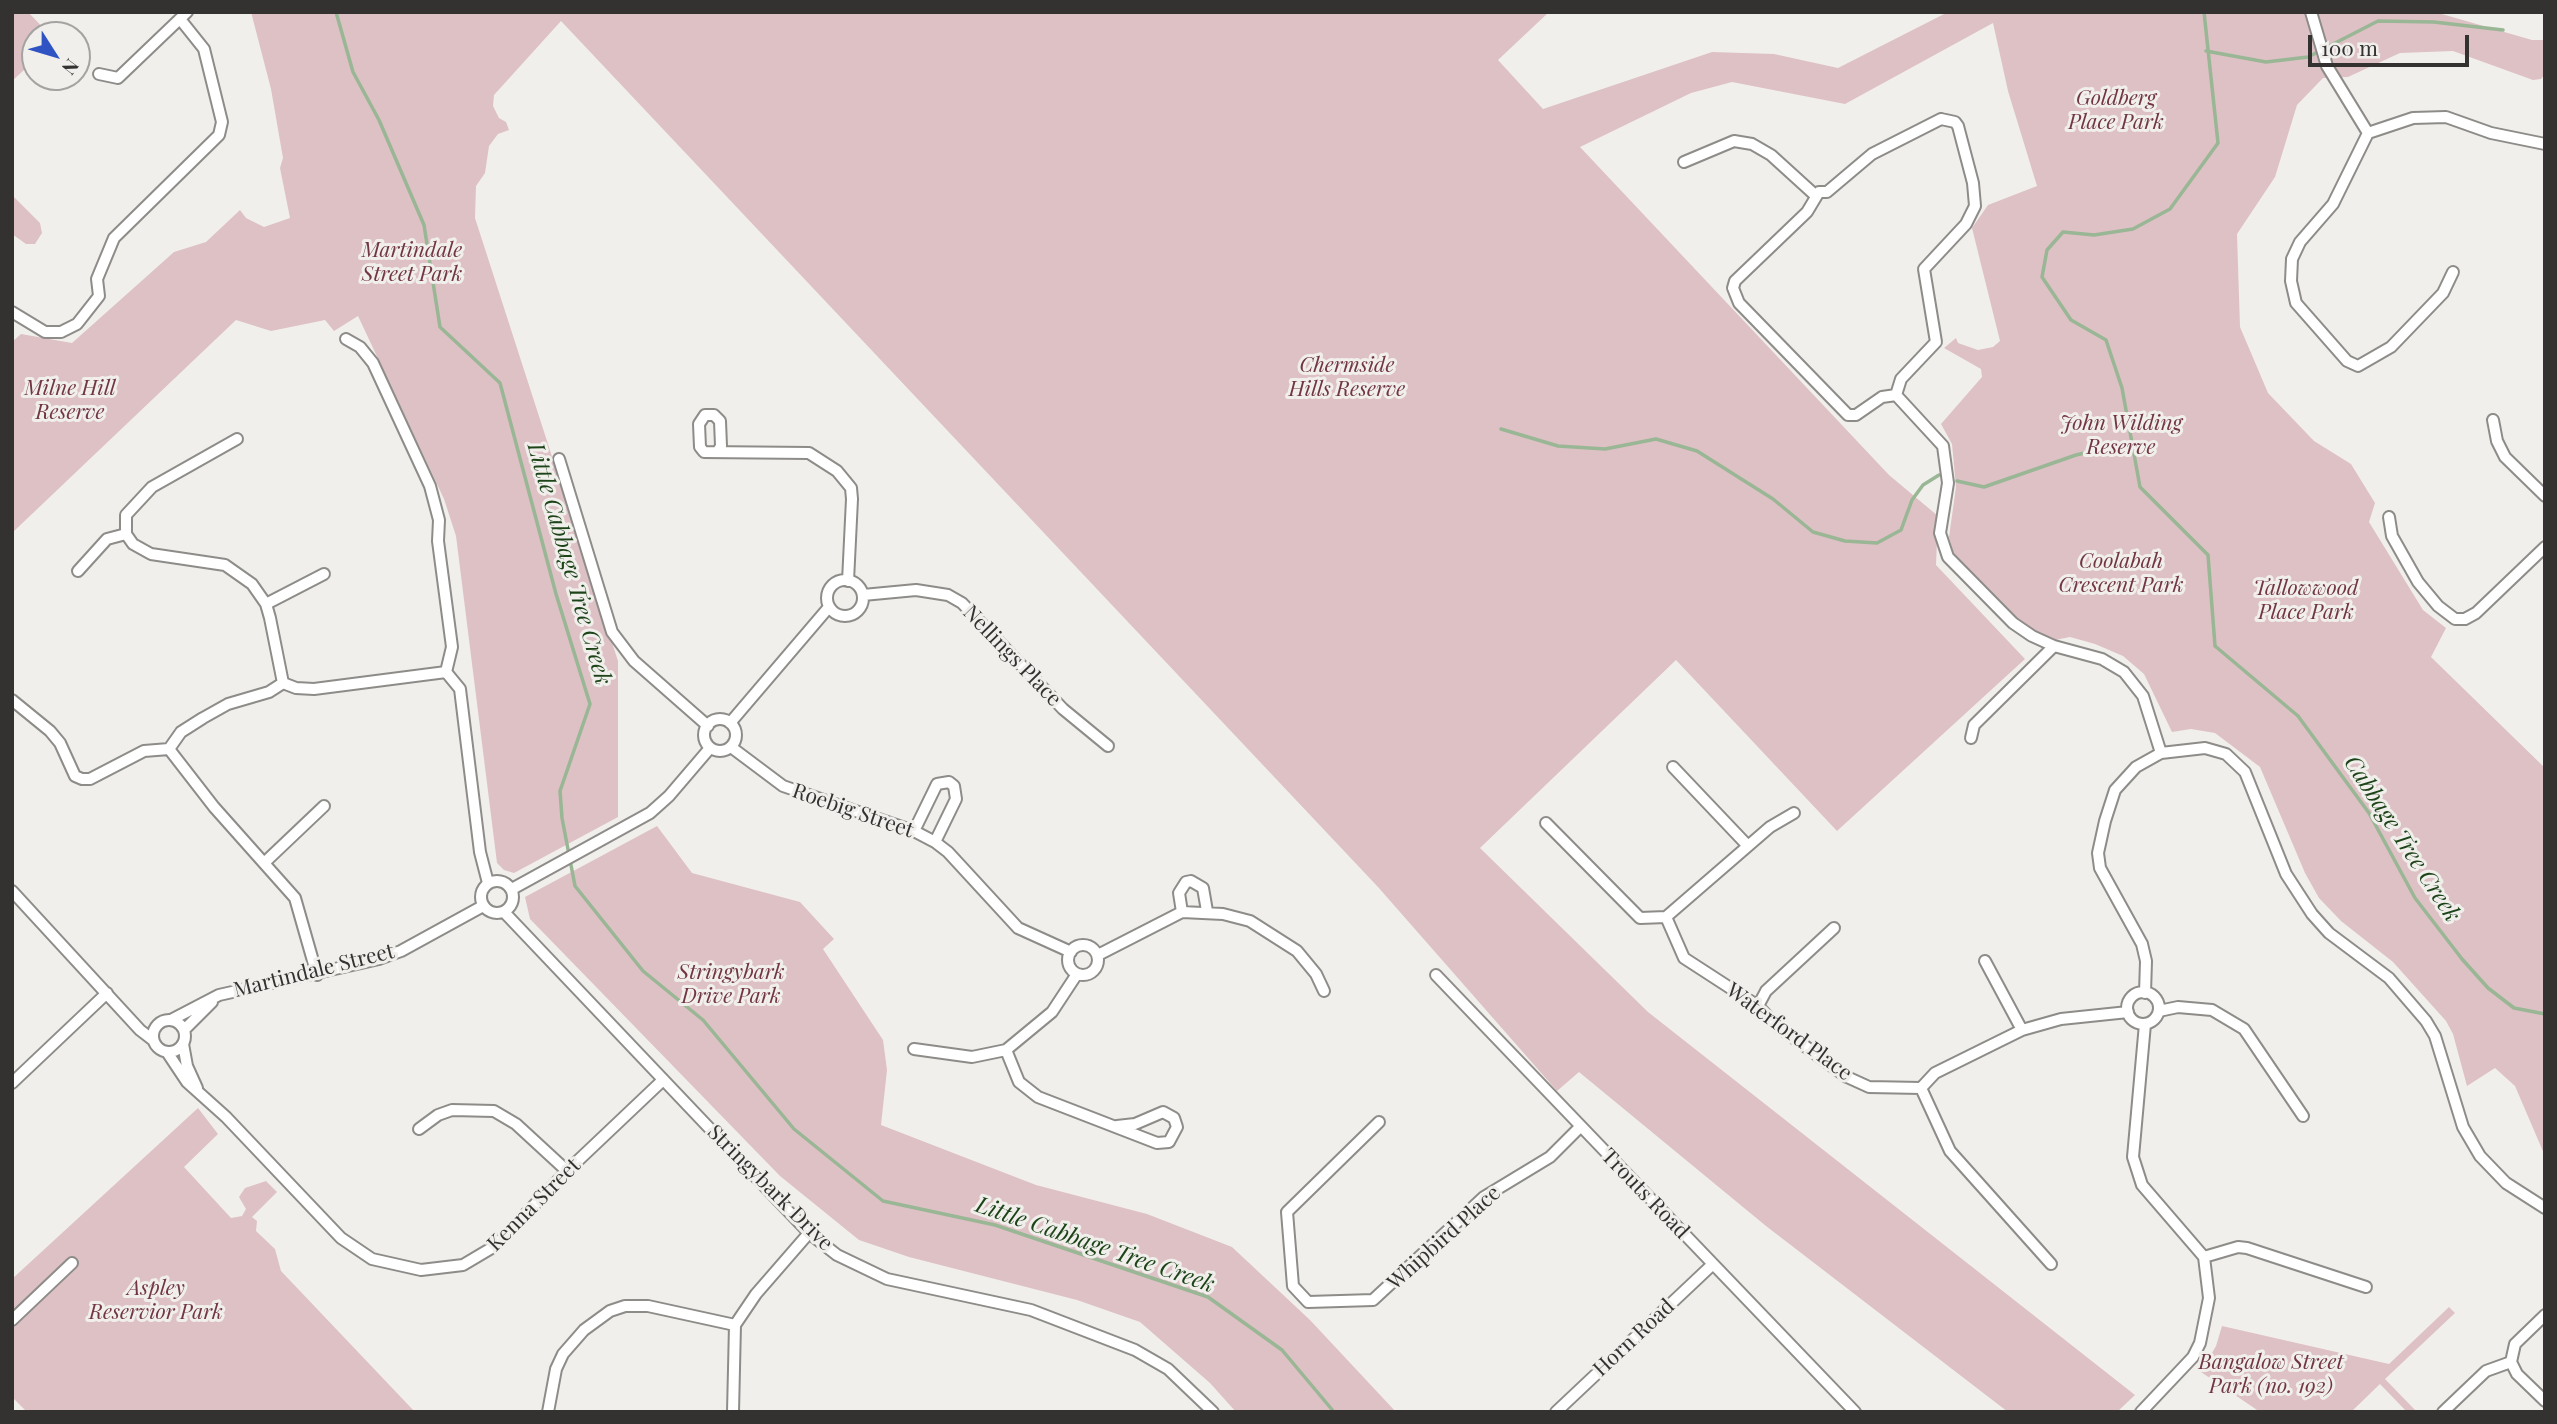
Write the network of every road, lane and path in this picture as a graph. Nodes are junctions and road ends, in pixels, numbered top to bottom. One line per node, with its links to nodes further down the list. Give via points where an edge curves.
1 (2311, 12): 4 (street, via 2327,66)
2 (184, 15): 3 (street, via 118,78); 9 (street, via 204,49 221,130 114,238 97,279 99,296 77,324 61,332 38,329)
3 (99, 74)
4 (2368, 134): 5 (street, via 2413,118 2446,117 2491,133); 8 (street, via 2333,205 2300,242 2292,259 2296,303 2347,361 2358,366 2391,347 2443,293)
5 (2545, 144)
6 (1684, 162): 7 (street, via 1734,141 1752,144)
7 (1815, 195): 11 (street, via 1807,212 1739,275 1735,296 1848,415 1856,415 1882,397); 11 (street, via 1827,192 1872,154 1931,123 1949,120 1958,126 1975,206 1966,224 1924,269 1936,342 1901,379)
8 (2453, 272)
9 (12, 312)
10 (346, 339): 27 (street, via 373,363 429,486 439,520 451,641)
11 (1896, 395): 26 (street, via 1943,446 1948,483 1940,533 1944,551 2012,623)
12 (2493, 420): 16 (street, via 2505,457)
13 (237, 439): 18 (street, via 152,487 126,516)
14 (718, 451): 22 (street, via 733,455 808,453 837,471 851,488)
15 (559, 459): 31 (street, via 612,632 634,661)
16 (2545, 496)
17 (2389, 517): 19 (street, via 2392,536 2418,582 2455,619 2476,612)
18 (126, 534): 20 (street, via 107,539); 24 (street, via 133,544 152,554 225,565 252,584)
19 (2545, 547)
20 (78, 571)
21 (324, 574): 24 (street)
22 (848, 581): 23 (street); 25 (street, via 837,582 829,591)
23 (863, 595): 25 (street, via 861,606 848,616 837,615); 33 (street, Nellings Place, via 916,590 948,595 962,603 1063,709)
24 (266, 604): 28 (street)
25 (829, 607): 30 (street)
26 (2054, 646): 32 (street, via 1975,725); 37 (street, via 2102,659 2124,672 2143,696)
27 (446, 673): 28 (street, via 314,689); 46 (street, via 460,689)
28 (283, 683): 36 (street, via 203,718 181,732)
29 (12, 700): 36 (street, via 50,731 75,776 82,779 144,751)
30 (730, 723): 31 (street, via 718,719); 34 (street, via 736,738)
31 (708, 726): 35 (street, via 705,740)
32 (1971, 738)
33 (1108, 746)
34 (731, 747): 35 (street); 42 (street, Roebig Street, via 783,786)
35 (710, 748): 47 (street, via 650,813)
36 (169, 749): 45 (street)
37 (2161, 753): 63 (street, via 2136,766 2119,783 2098,853 2105,881 2143,944); 89 (street, via 2205,748 2226,754 2240,766 2253,785 2297,894 2329,933 2413,1002 2435,1036 2458,1115 2480,1156 2506,1183)
38 (1673, 767): 44 (street)
39 (324, 806): 45 (street)
40 (1794, 813): 44 (street)
41 (1546, 823): 53 (street, via 1640,918)
42 (914, 831): 43 (street, Roebig Street); 43 (street, via 937,784 949,782 956,799)
43 (935, 842): 55 (street, Roebig Street, via 1018,928)
44 (1748, 846): 53 (street)
45 (264, 863): 59 (street, via 295,898)
46 (488, 883): 47 (street, via 504,882); 49 (street, via 481,896)
47 (512, 889): 51 (street, via 513,900)
48 (12, 891): 62 (street, Kenna Street)
49 (483, 906): 51 (street, Stringybark Drive, via 490,912); 59 (street, Martindale Street, via 401,951)
50 (1207, 911): 52 (street); 52 (street, via 1203,888 1191,881 1179,893); 61 (street, via 1238,917 1282,940 1309,962)
51 (503, 912): 79 (street, Stringybark Drive)
52 (1182, 912): 56 (street)
53 (1666, 917): 65 (street, Waterford Place, via 1684,958)
54 (1834, 928): 65 (street, via 1766,991)
55 (1070, 953): 56 (street, Roebig Street, via 1085,945); 58 (street, via 1069,962)
56 (1098, 955): 58 (street, via 1095,969 1087,975)
57 (1985, 961): 73 (street)
58 (1077, 974): 77 (street, via 1052,1012)
59 (317, 975): 64 (street, Martindale Street)
60 (1436, 975): 86 (street, Trouts Road)
61 (1324, 991)
62 (107, 993): 68 (street, Kenna Street); 80 (street)
63 (2145, 993): 66 (street, via 2154,997); 67 (street, via 2132,998)
64 (219, 995): 69 (street, Martindale Street); 72 (street, Martindale Street)
65 (1758, 1006): 82 (street, Waterford Place, via 1847,1077 1869,1087)
66 (2159, 1011): 71 (street); 83 (street, via 2178,1007 2212,1010 2244,1029)
67 (2128, 1012): 71 (street, via 2132,1020); 73 (street, via 2061,1019)
68 (129, 1017): 70 (street); 74 (street, Kenna Street)
69 (171, 1020): 70 (street); 72 (street)
70 (158, 1024): 74 (street)
71 (2145, 1024): 91 (street, via 2133,1157 2141,1185)
72 (184, 1030): 75 (street, Kenna Street)
73 (2022, 1030): 82 (street, via 1934,1073)
74 (153, 1040): 78 (street, Kenna Street)
75 (183, 1044): 78 (street); 81 (street, Kenna Street)
76 (914, 1049): 77 (street, via 972,1056)
77 (1006, 1050): 85 (street, via 1019,1082 1029,1093)
78 (167, 1052): 81 (street, Kenna Street, via 177,1071)
79 (663, 1080): 88 (street, Kenna Street); 90 (street, Stringybark Drive)
80 (12, 1083)
81 (197, 1088): 88 (street, Kenna Street, via 341,1238 390,1265 421,1270 476,1260 505,1237)
82 (1921, 1088): 93 (street, via 1950,1152)
83 (2304, 1116)
84 (1379, 1122): 86 (street, Whipbird Place, via 1287,1212 1293,1286 1308,1302 1373,1300 1484,1197 1550,1157)
85 (1117, 1126): 85 (street, via 1163,1112 1174,1118 1177,1127 1174,1138 1163,1144)
86 (1579, 1128): 94 (street, Trouts Road)
87 (419, 1129): 88 (street, via 452,1110 494,1111 516,1124)
88 (567, 1171)
89 (2545, 1208)
90 (809, 1233): 98 (street); 103 (street, Stringybark Drive, via 837,1255 887,1279 1031,1310 1135,1350 1168,1369)
91 (2204, 1257): 95 (street, via 2247,1248); 106 (street, via 2209,1298 2200,1343 2179,1375)
92 (72, 1263): 97 (street)
93 (2050, 1264)
94 (1713, 1265): 104 (street, Horn Road); 105 (street, Trouts Road)
95 (2366, 1287)
96 (2545, 1315): 99 (street, via 2515,1344)
97 (12, 1320)
98 (735, 1325): 101 (street, via 648,1306 610,1311 563,1353); 102 (street)
99 (2511, 1362): 100 (street); 107 (street, via 2486,1371)
100 (2545, 1401)
101 (548, 1412)
102 (733, 1412)
103 (1213, 1412)
104 (1556, 1412)
105 (1855, 1412)
106 (2141, 1412)
107 (2443, 1412)

